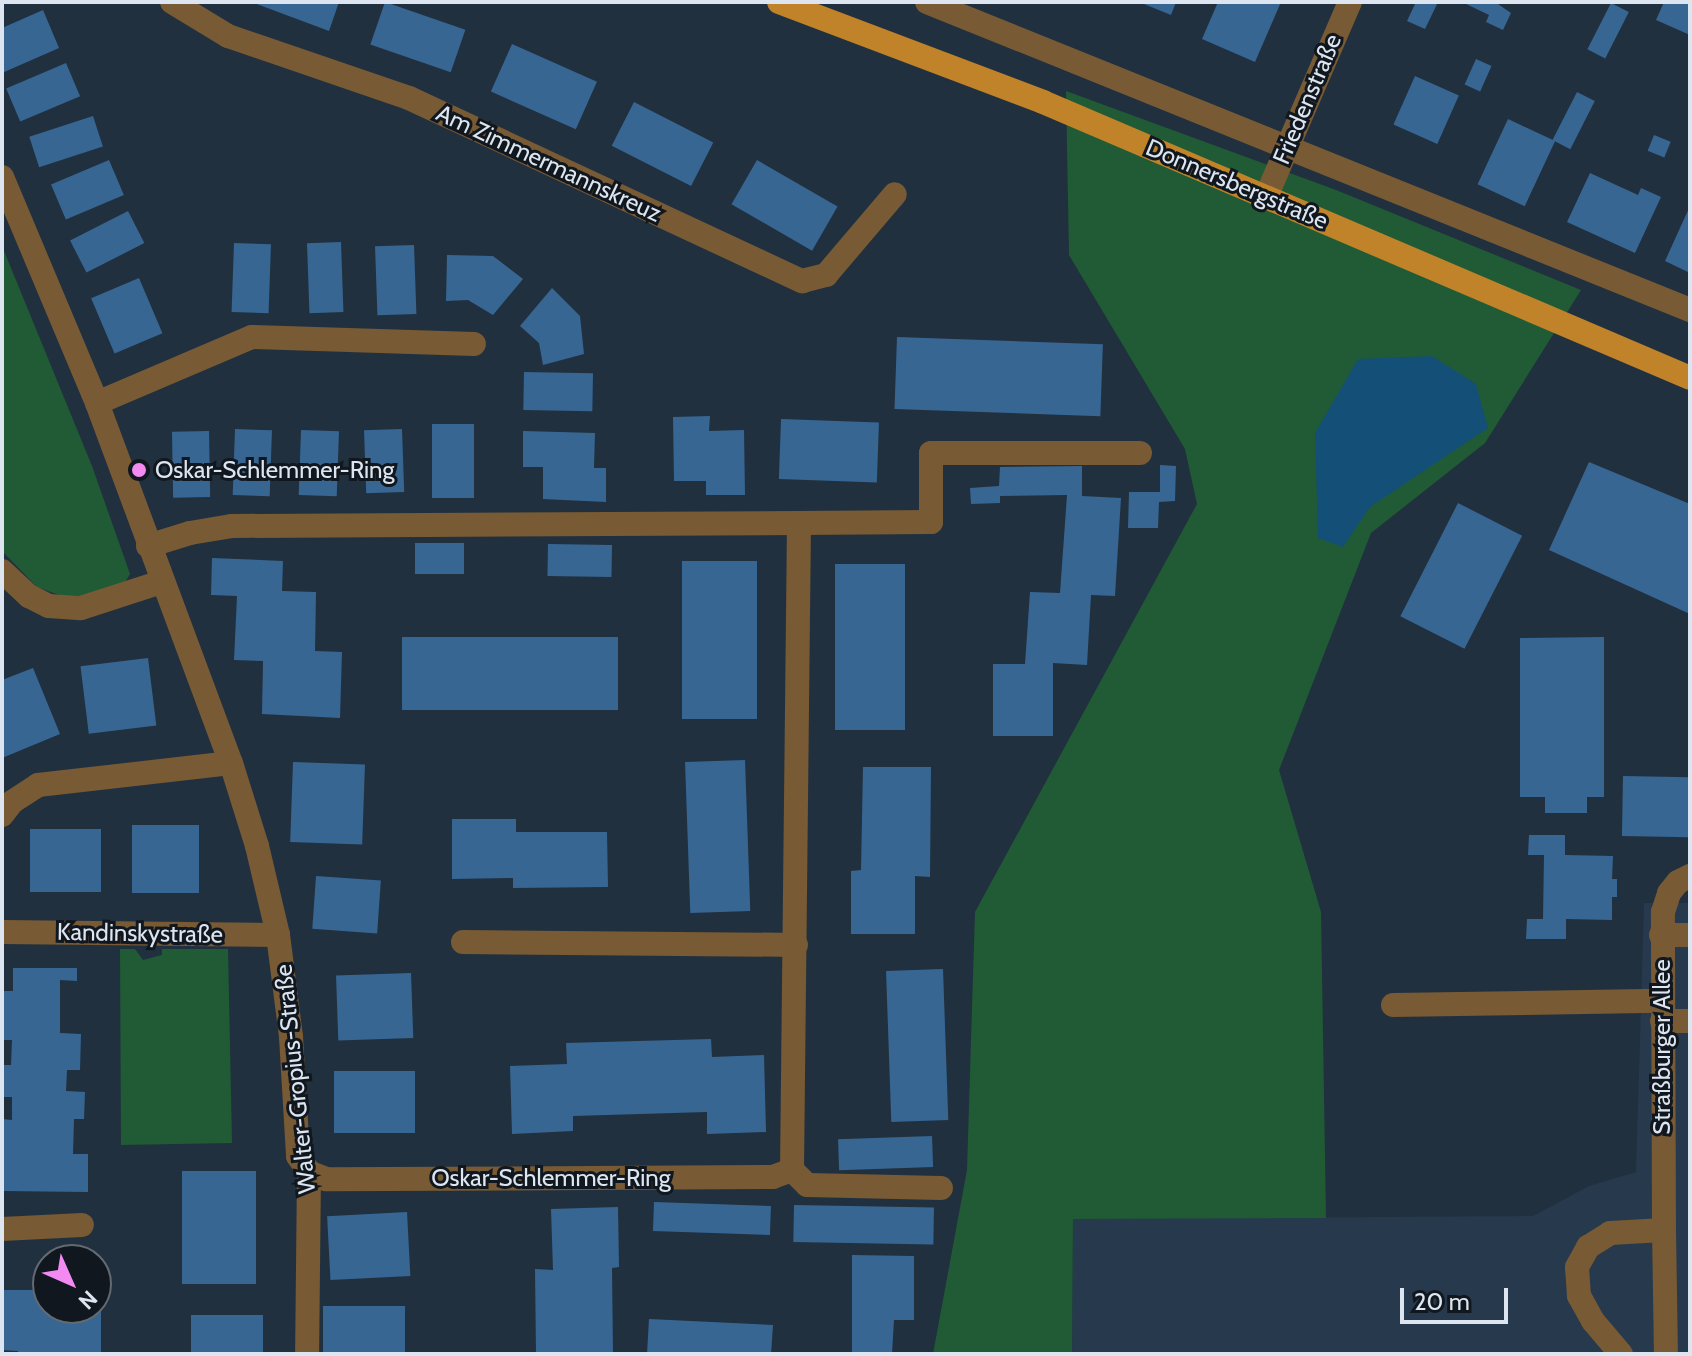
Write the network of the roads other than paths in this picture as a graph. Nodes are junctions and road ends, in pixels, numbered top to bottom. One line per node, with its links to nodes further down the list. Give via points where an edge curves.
1 (172, 2): 7 (street, Am Zimmermannskreuz, via 228,36 409,98 802,281 826,275)
2 (779, 2): 8 (main road, Donnersbergstraße, via 1043,102)
3 (927, 2): 5 (street)
4 (1350, 2): 5 (street, Friedenstraße)
5 (1286, 148): 8 (street, Friedenstraße); 9 (street)
6 (2, 177): 12 (street, Walter-Gropius-Straße)
7 (895, 194)
8 (1266, 197): 11 (main road, Donnersbergstraße)
9 (1690, 310)
10 (474, 344): 12 (street, via 252,337)
11 (1690, 378)
12 (97, 403): 15 (street, Walter-Gropius-Straße)
13 (1140, 453): 14 (street, via 931,453 931,522)
14 (799, 523): 15 (street, via 232,526); 26 (street)
15 (148, 546): 17 (street, Walter-Gropius-Straße)
16 (2, 571): 17 (street, via 29,596 59,607 81,608)
17 (161, 582): 18 (street, Walter-Gropius-Straße)
18 (231, 763): 19 (street, via 38,785); 22 (street, Walter-Gropius-Straße)
19 (2, 815)
20 (1690, 876): 23 (street, Straßburger Allee, via 1669,893)
21 (2, 932): 22 (street, Kandinskystraße)
22 (278, 935): 31 (street, Walter-Gropius-Straße, via 298,1156)
23 (1661, 935): 24 (street); 28 (street, Straßburger Allee)
24 (1690, 935)
25 (463, 942): 26 (street)
26 (796, 945): 30 (street)
27 (1393, 1005): 28 (street)
28 (1662, 1011): 29 (street); 35 (street, Straßburger Allee)
29 (1690, 1021)
30 (792, 1170): 31 (street, Oskar-Schlemmer-Ring, via 758,1178 326,1179); 32 (street, via 807,1185)
31 (309, 1172): 36 (street, Walter-Gropius-Straße)
32 (941, 1188)
33 (82, 1225): 34 (street)
34 (2, 1229)
35 (1664, 1230): 37 (street, via 1610,1233 1588,1247 1577,1267 1579,1296); 38 (street, Straßburger Allee)
36 (307, 1354)
37 (1621, 1354)
38 (1666, 1354)

